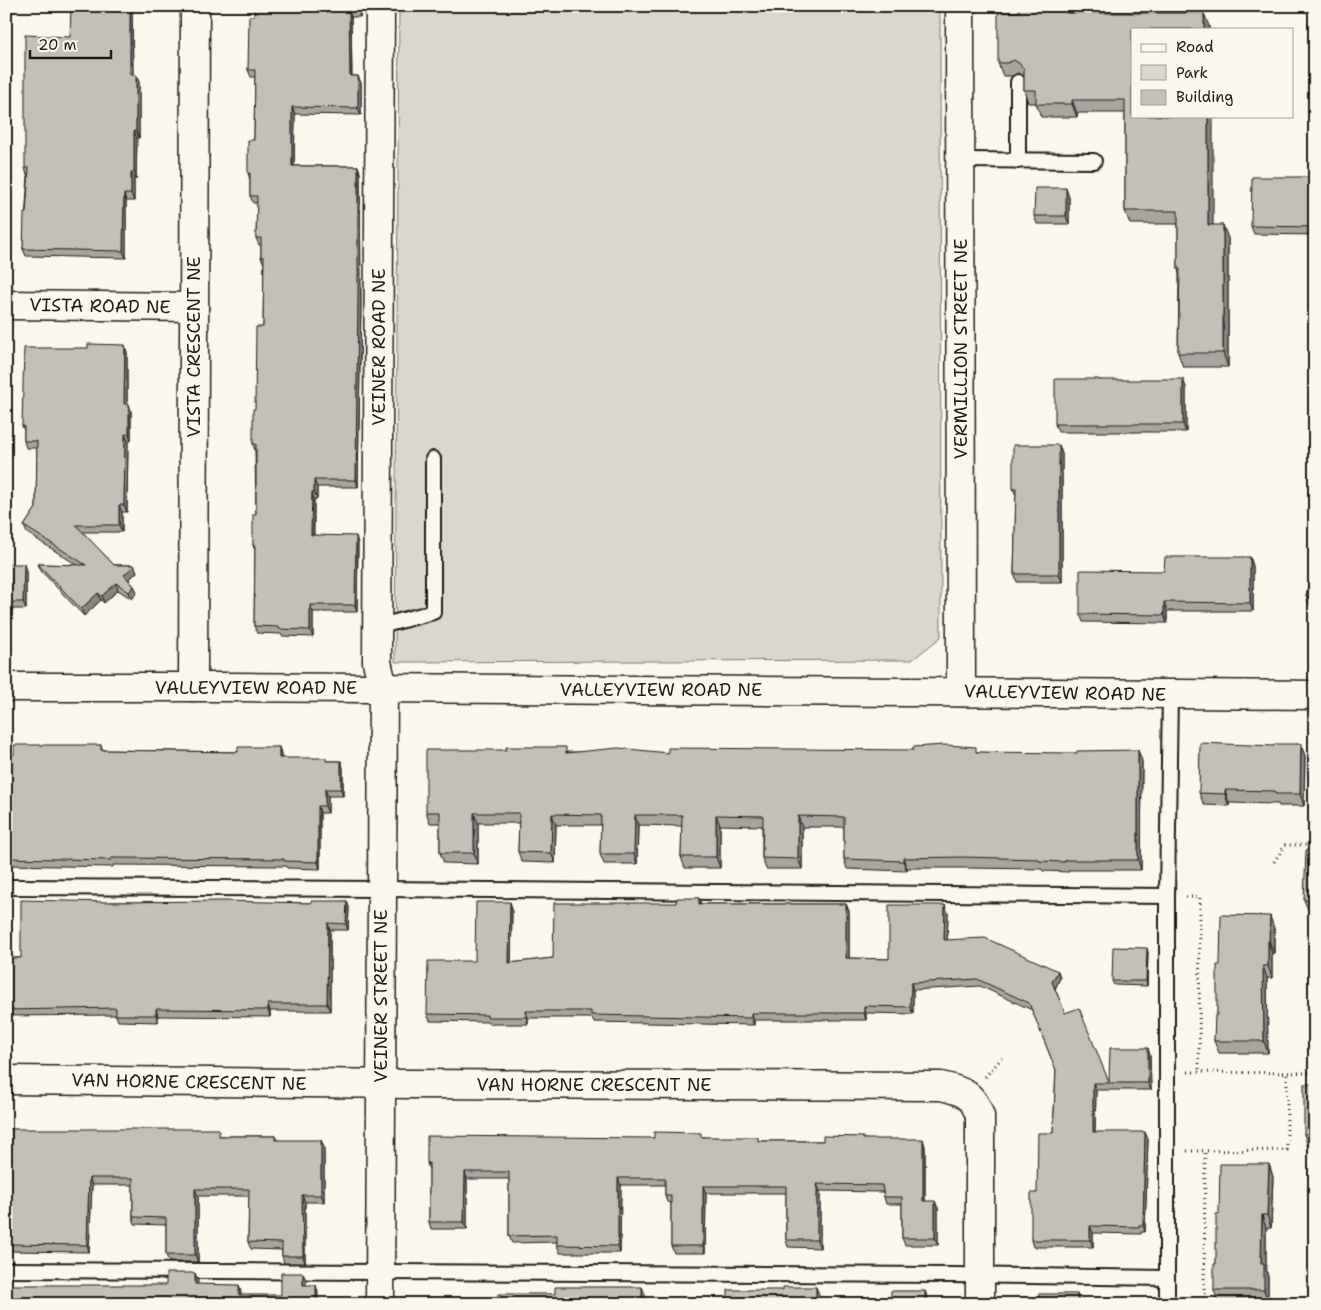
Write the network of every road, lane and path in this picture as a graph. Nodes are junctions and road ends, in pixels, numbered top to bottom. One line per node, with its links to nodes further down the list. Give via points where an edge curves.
1 (195, 6): 9 (street, VISTA CRESCENT NE)
2 (380, 6): 11 (street, VEINER ROAD NE)
3 (960, 6): 5 (street, VERMILLION STREET NE)
4 (1018, 82): 6 (lane)
5 (960, 160): 6 (lane); 15 (street, VERMILLION STREET NE)
6 (1018, 161): 7 (lane)
7 (1094, 161)
8 (6, 305): 9 (street, VISTA ROAD NE)
9 (194, 307): 13 (street, VISTA CRESCENT NE)
10 (433, 459): 11 (lane, via 433,612)
11 (377, 627): 14 (street, VEINER ROAD NE, via 377,662)
12 (6, 687): 13 (street, VALLEYVIEW ROAD NE)
13 (193, 687): 14 (street, VALLEYVIEW ROAD NE)
14 (383, 688): 15 (street, VALLEYVIEW ROAD NE); 21 (street, VEINER STREET NE)
15 (960, 692): 16 (street, VALLEYVIEW ROAD NE)
16 (1170, 694): 17 (street, VALLEYVIEW ROAD NE); 22 (lane)
17 (1315, 695)
18 (1315, 845): 19 (path, via 1285,845)
19 (1274, 862)
20 (6, 887): 21 (lane)
21 (381, 889): 22 (lane); 28 (street, VEINER STREET NE)
22 (1167, 896): 23 (lane); 24 (path, via 1200,897)
23 (1166, 1072): 24 (path); 29 (lane)
24 (1199, 1072): 25 (path)
25 (1287, 1073): 26 (path); 30 (path, via 1287,1150)
26 (1315, 1073)
27 (6, 1080): 28 (street, VAN HORNE CRESCENT NE)
28 (381, 1084): 32 (street, VEINER STREET NE); 33 (street, VAN HORNE CRESCENT NE, via 941,1086 956,1089 969,1095 980,1116)
29 (1166, 1151): 30 (path); 34 (lane)
30 (1205, 1151): 38 (path)
31 (6, 1270): 32 (lane)
32 (380, 1272): 33 (lane); 35 (street, VEINER STREET NE)
33 (980, 1275): 34 (lane); 36 (street, VAN HORNE CRESCENT NE)
34 (1167, 1278): 37 (lane)
35 (380, 1304)
36 (980, 1304)
37 (1167, 1304)
38 (1204, 1304)

